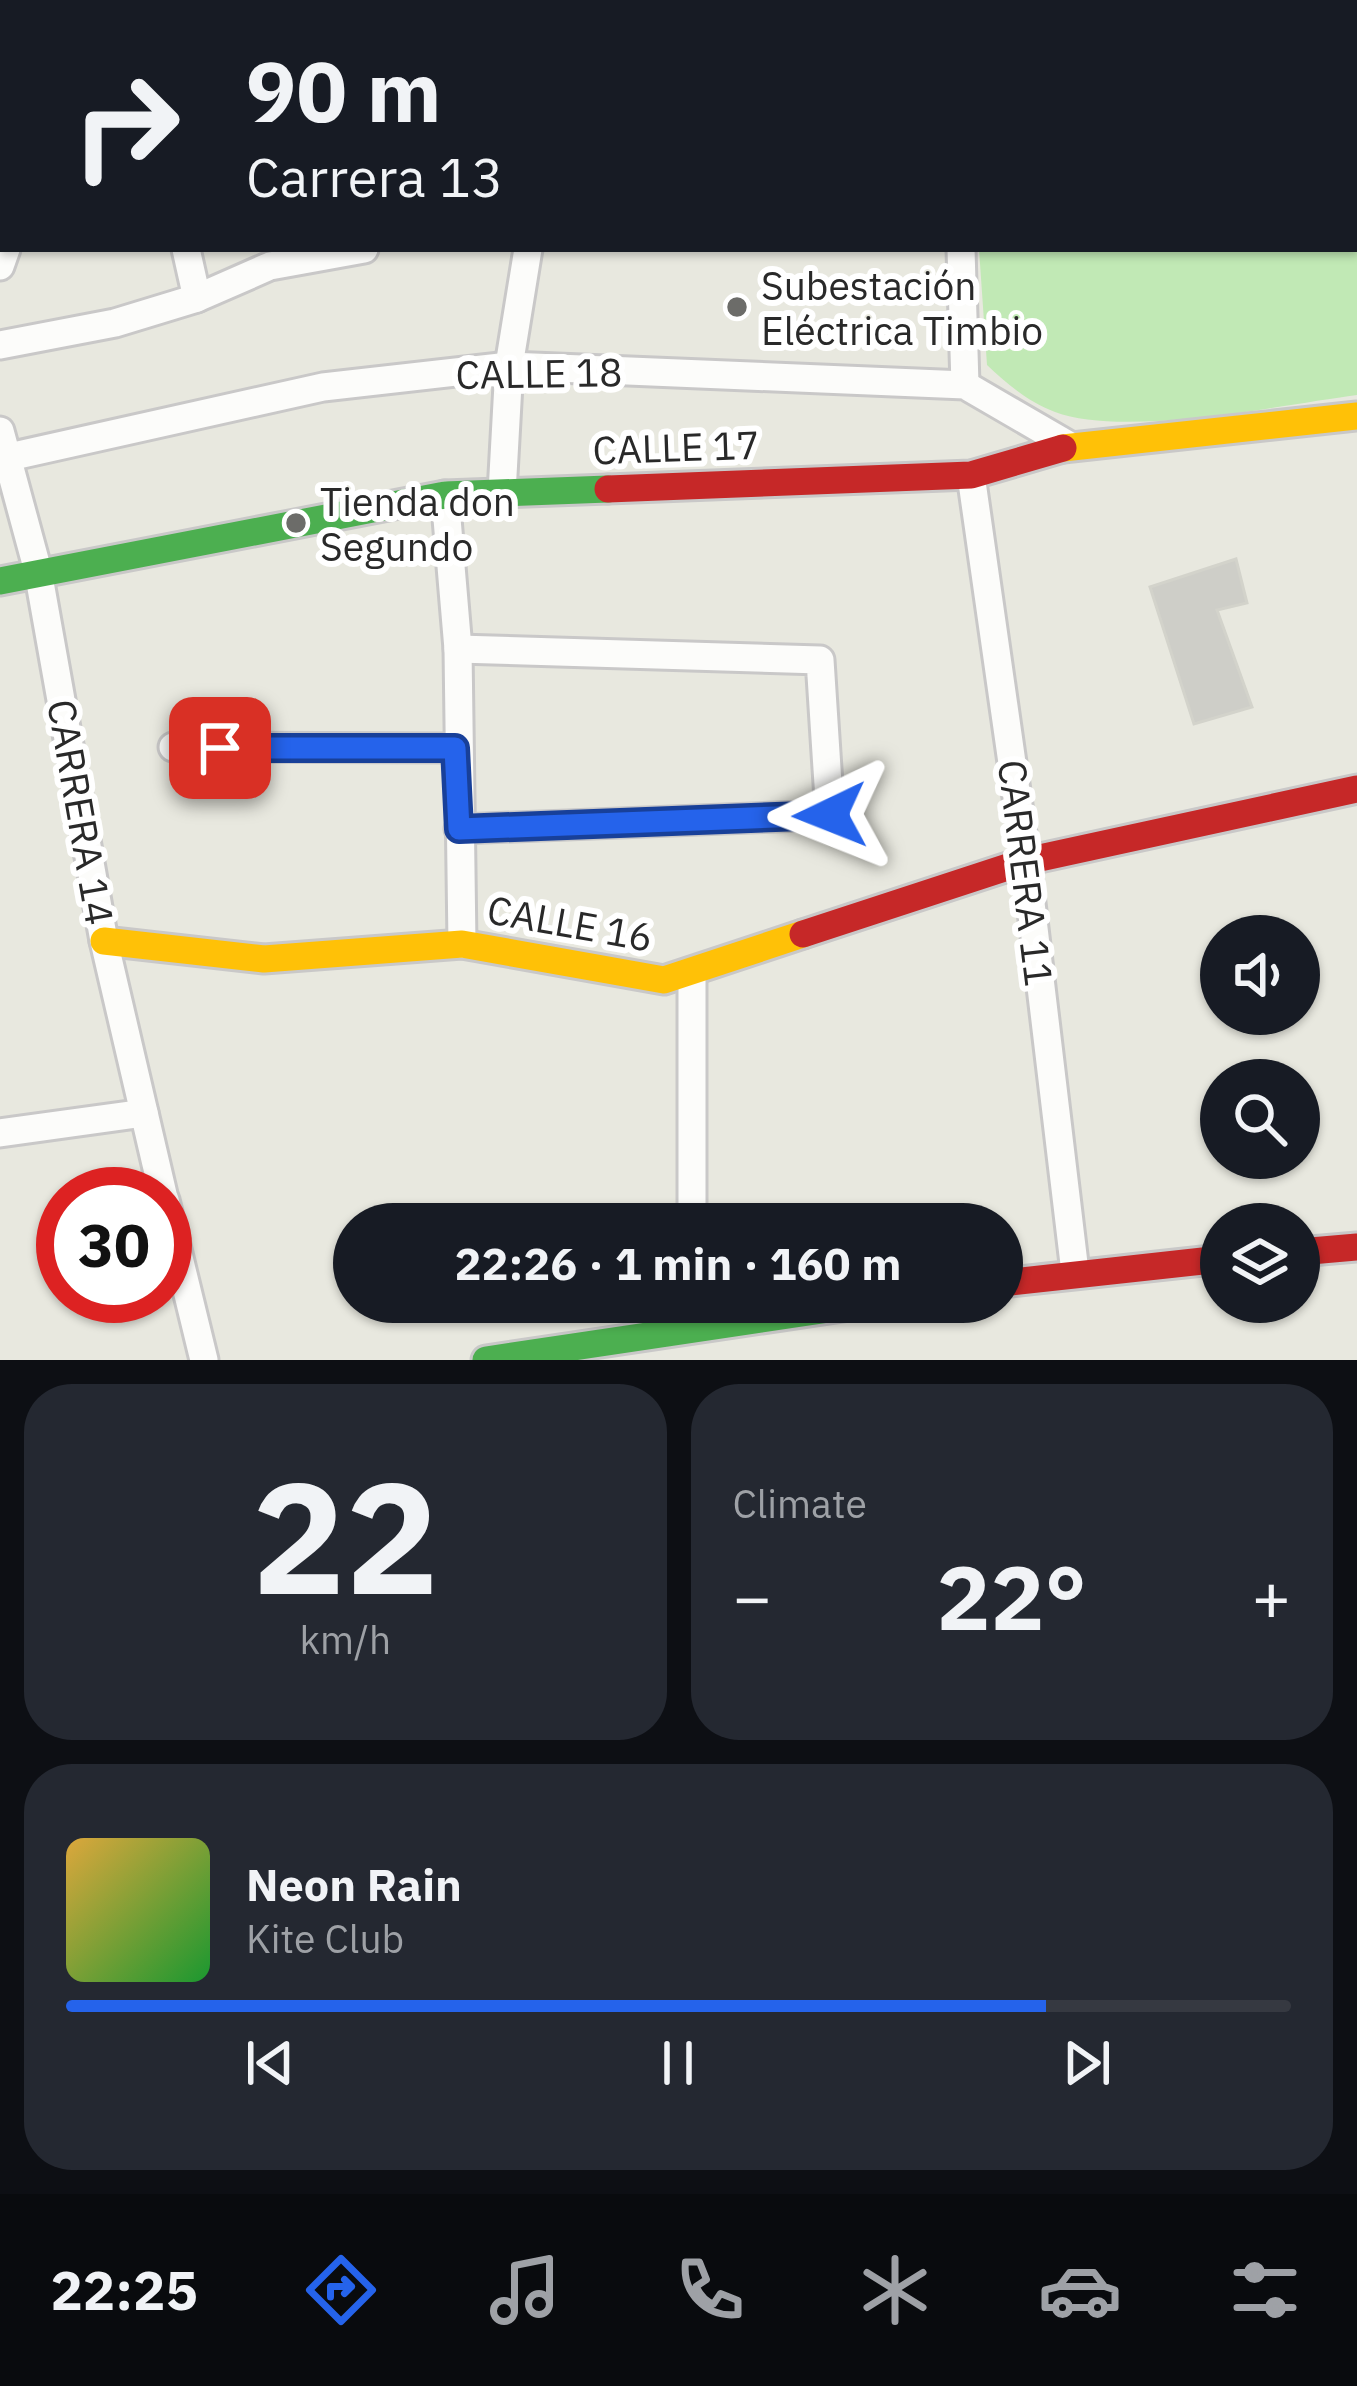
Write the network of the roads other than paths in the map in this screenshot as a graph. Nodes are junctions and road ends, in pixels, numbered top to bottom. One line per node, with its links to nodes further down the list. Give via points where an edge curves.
1 (187, 252): 5 (street)
2 (347, 252): 5 (street, via 270,266)
3 (527, 252): 7 (street)
4 (961, 252): 8 (street)
5 (197, 298): 6 (street)
6 (0, 345)
7 (509, 366): 8 (street, CALLE 18); 11 (street, CALLE 18, via 322,387); 13 (street)
8 (965, 385): 10 (street, CALLE 18)
9 (1357, 416): 10 (street, CALLE 17)
10 (1070, 446): 12 (street, CALLE 17)
11 (2, 450): 15 (street, CARRERA 14)
12 (971, 475): 13 (street, CALLE 17); 22 (street, CARRERA 11)
13 (502, 493): 14 (street, CALLE 17)
14 (445, 495): 15 (street, CALLE 17); 17 (street)
15 (38, 571): 16 (street, CALLE 17); 23 (street, CARRERA 14)
16 (0, 581)
17 (458, 649): 19 (street); 21 (street, via 820,660 830,815)
18 (173, 748): 19 (street)
19 (455, 748): 21 (street)
20 (1357, 789): 22 (street, CALLE 16)
21 (459, 829): 24 (street)
22 (1026, 861): 25 (street, CALLE 16); 33 (street, CARRERA 11)
23 (104, 940): 24 (street, CALLE 16, via 263,959); 26 (street, CARRERA 14)
24 (462, 944): 25 (street, CALLE 16, via 664,980)
25 (692, 974): 29 (street)
26 (144, 1113): 27 (street); 28 (street, CARRERA 14)
27 (0, 1133)
28 (157, 1167)
29 (692, 1203)
30 (1357, 1247): 31 (street)
31 (1320, 1250)
32 (1200, 1261): 33 (street)
33 (1075, 1272): 34 (street)
34 (1023, 1280)
35 (192, 1311): 37 (street, CARRERA 14)
36 (659, 1323): 38 (street)
37 (204, 1360)
38 (486, 1360)

